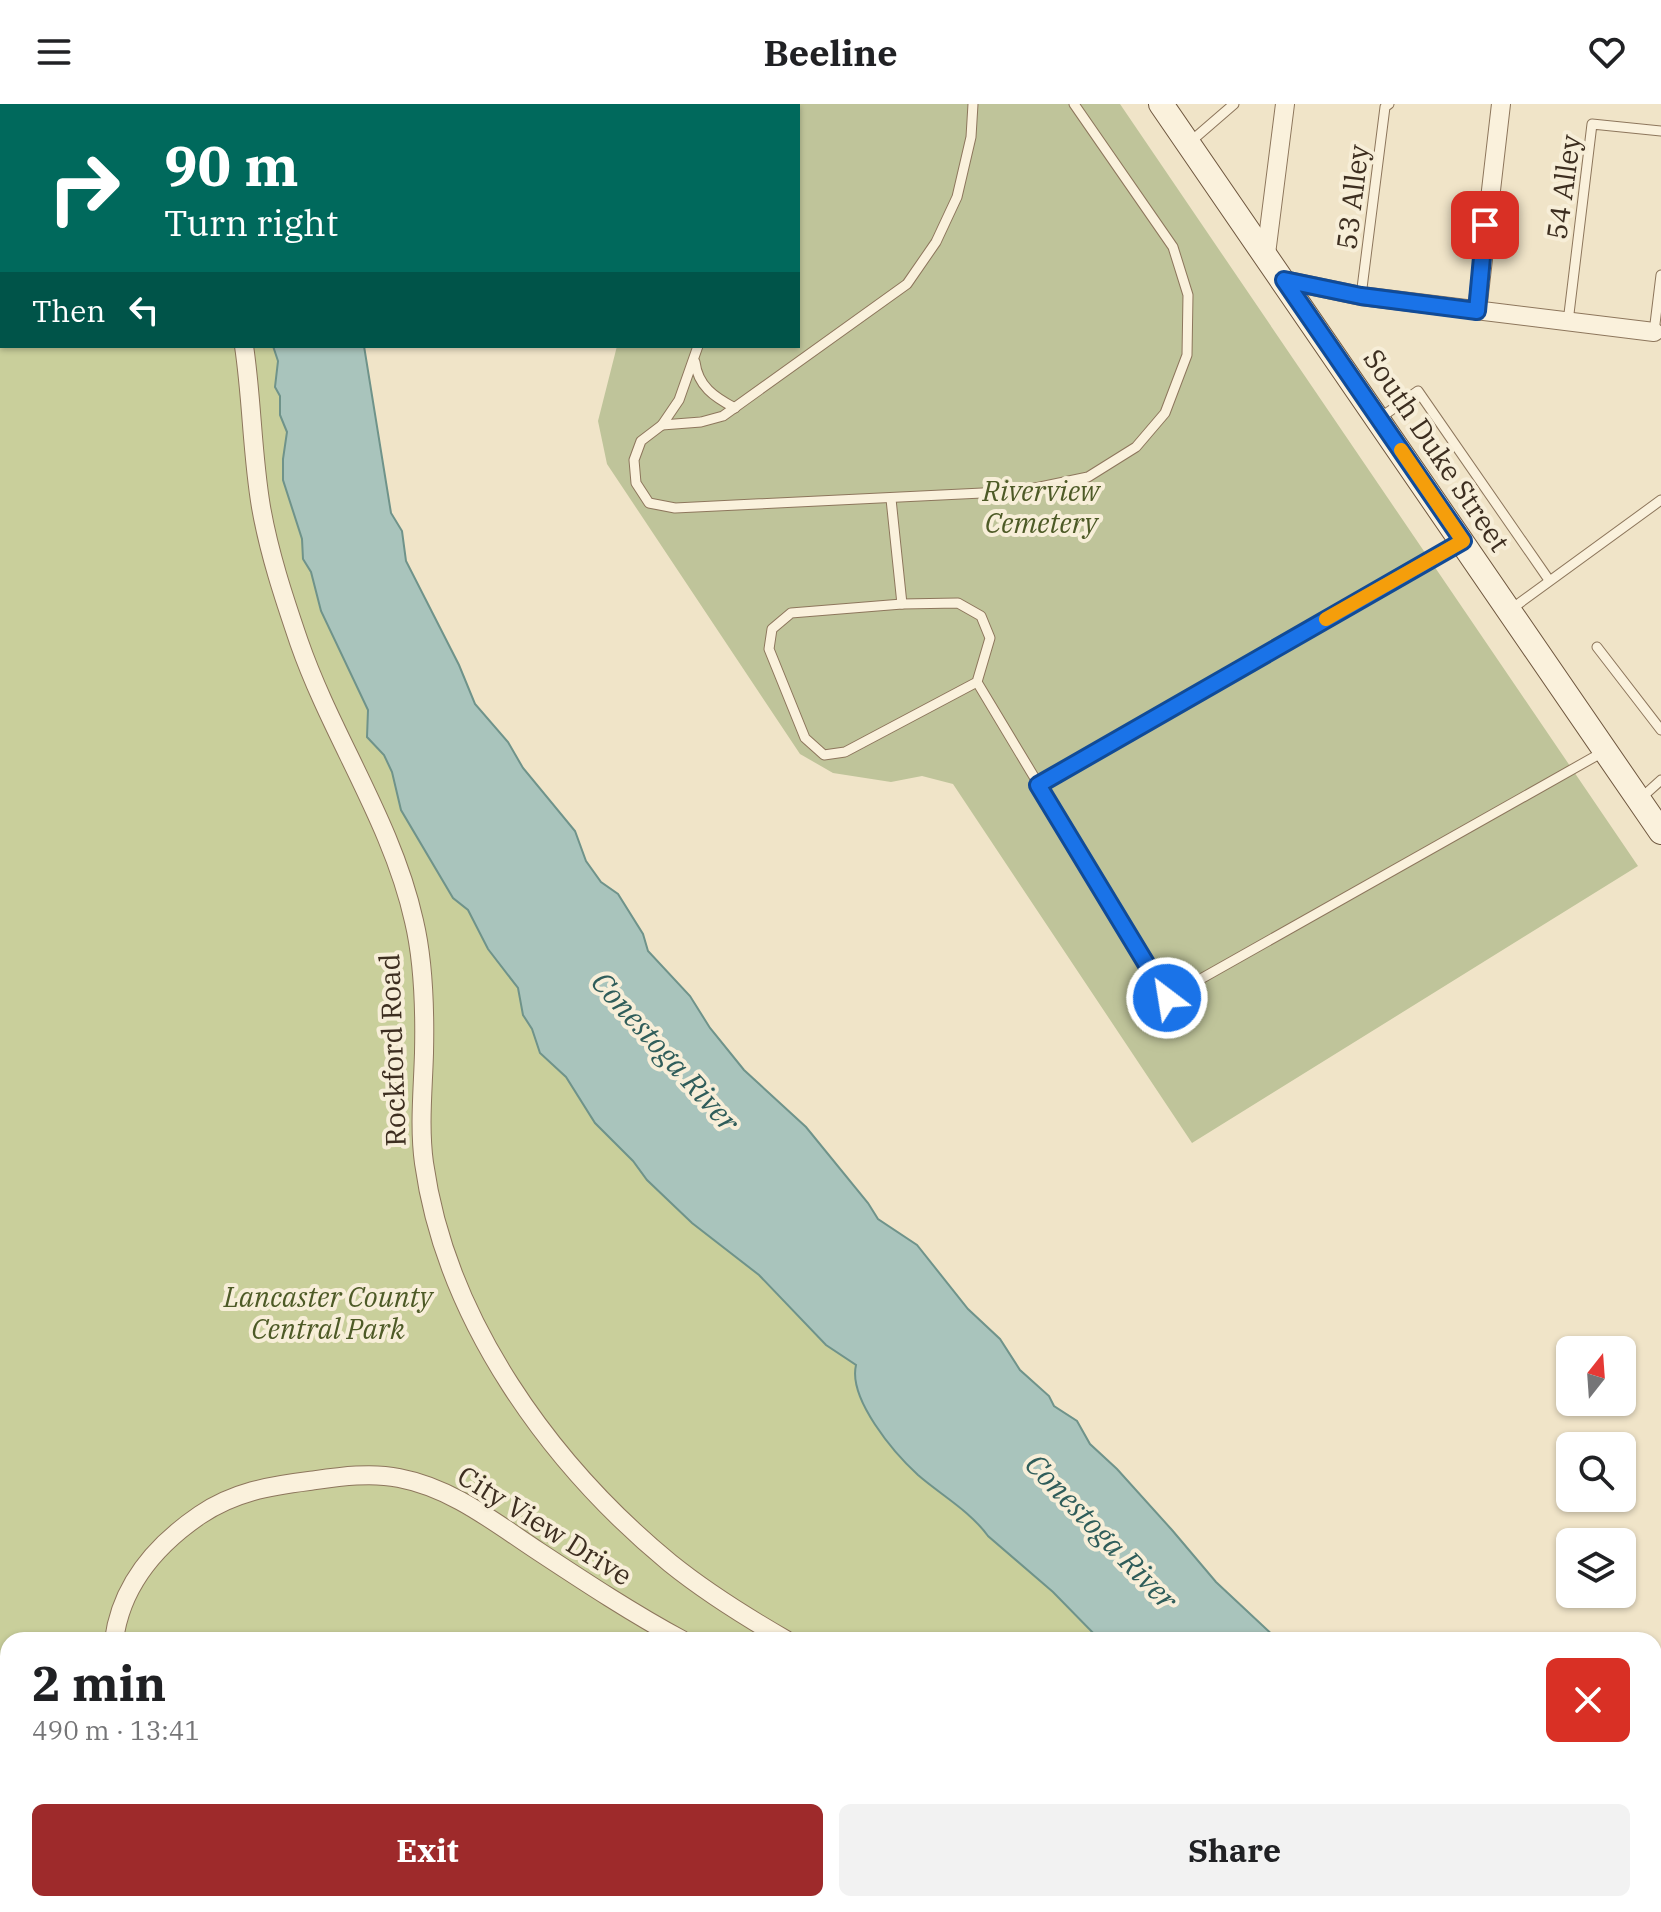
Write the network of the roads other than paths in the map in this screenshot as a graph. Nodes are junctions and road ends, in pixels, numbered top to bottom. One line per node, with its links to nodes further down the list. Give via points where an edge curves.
1 (973, 104): 20 (lane, via 957,197 936,242 907,284)
2 (1074, 104): 23 (lane, via 1173,247 1188,295 1187,355 1165,413 1136,447 1088,477 1021,491)
3 (1161, 104): 9 (main road, South Duke Street)
4 (1234, 104): 9 (lane)
5 (1285, 104): 10 (street)
6 (1389, 104): 13 (lane, 53 Alley)
7 (1501, 104): 14 (street)
8 (1661, 131): 15 (lane, 54 Alley, via 1592,124)
9 (1189, 143): 10 (main road, South Duke Street)
10 (1266, 254): 12 (main road, South Duke Street)
11 (1661, 275): 16 (lane)
12 (1284, 280): 13 (street); 21 (main road, South Duke Street)
13 (1361, 296): 14 (street)
14 (1477, 311): 15 (street)
15 (1568, 322): 16 (street)
16 (1654, 332)
17 (244, 348): 39 (street, Rockford Road, via 261,506 273,563 300,647 386,837 414,921 423,986 423,1159 432,1208 456,1282 471,1317 533,1416 595,1491 670,1563)
18 (697, 348): 19 (lane)
19 (694, 359): 20 (lane, via 705,388); 22 (lane, via 679,400)
20 (735, 408): 22 (lane, via 701,422)
21 (1379, 419): 25 (main road, South Duke Street); 26 (lane, via 1418,391)
22 (662, 425): 23 (lane, via 641,441 634,460 636,483 649,503 675,508)
23 (891, 499): 27 (lane)
24 (1661, 500): 26 (lane)
25 (1463, 541): 28 (main road, South Duke Street); 34 (lane)
26 (1549, 580): 28 (lane)
27 (902, 604): 30 (lane, via 958,603 981,616 990,638); 30 (lane, via 791,613 772,629 769,649 805,738 824,755 845,752)
28 (1510, 610): 32 (main road, South Duke Street)
29 (1597, 647): 31 (lane)
30 (977, 682): 34 (lane)
31 (1661, 730)
32 (1606, 750): 34 (lane, via 1167,998); 35 (main road, South Duke Street)
33 (1661, 780): 35 (lane)
34 (1038, 785)
35 (1640, 799): 36 (main road, South Duke Street)
36 (1661, 832)
37 (115, 1632): 38 (street, City View Drive, via 130,1587 154,1555 205,1511 236,1494 270,1485 354,1476 403,1478 451,1494)
38 (667, 1632)
39 (773, 1632)

